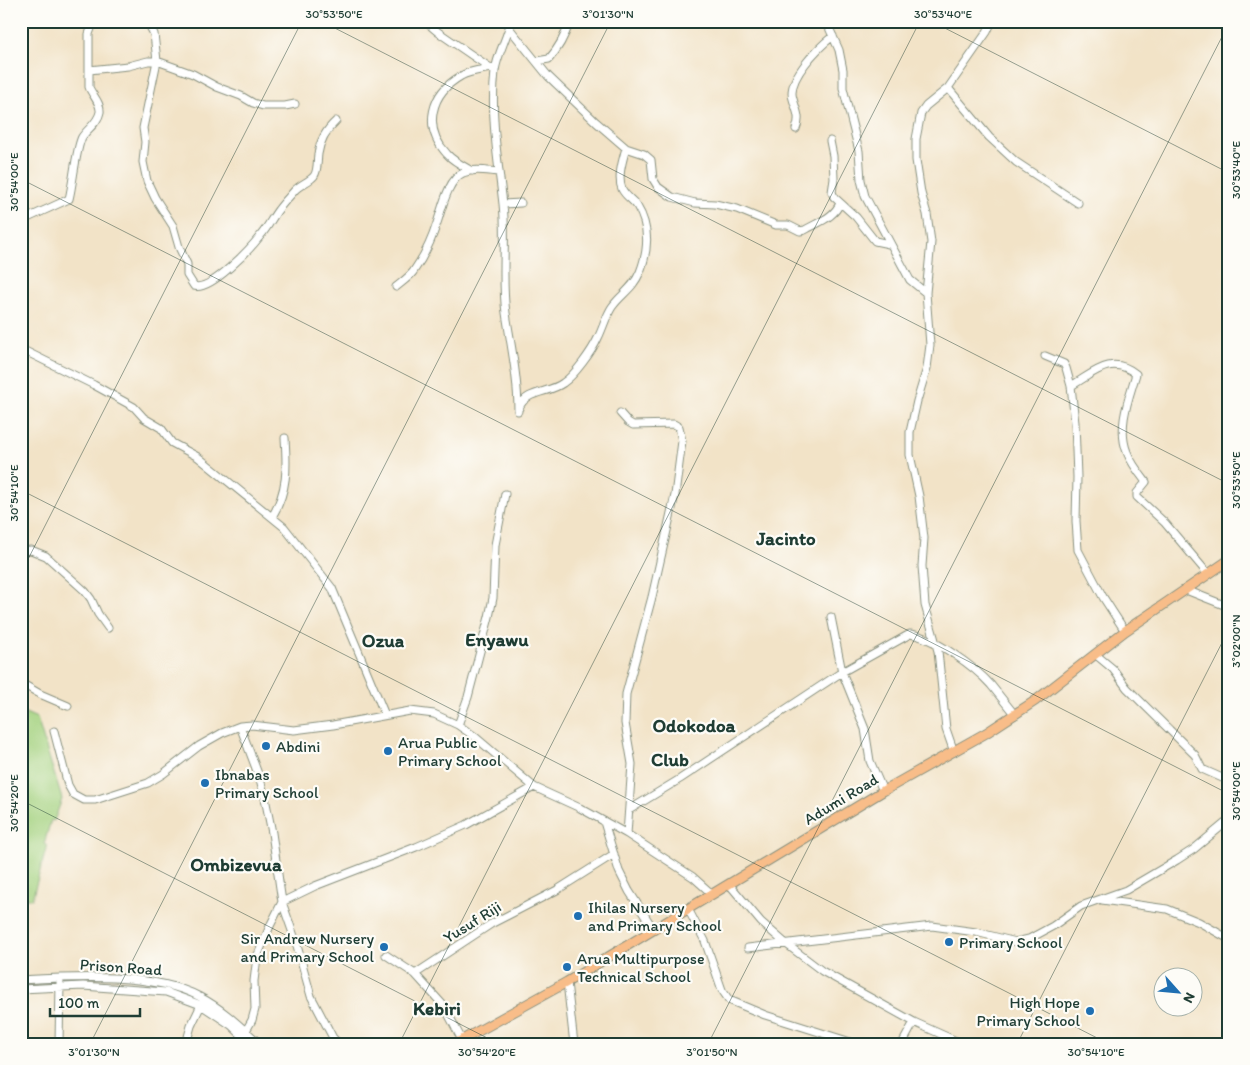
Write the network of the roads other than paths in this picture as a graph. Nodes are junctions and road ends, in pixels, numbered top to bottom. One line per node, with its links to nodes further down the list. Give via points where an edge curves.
1 (96, 21): 12 (street, via 89,34)
2 (147, 21): 9 (street, via 154,34)
3 (425, 21): 11 (street)
4 (570, 21): 10 (street, via 561,43 549,60)
5 (826, 21): 8 (street)
6 (992, 21): 13 (street)
7 (511, 25): 10 (street); 11 (street)
8 (833, 36): 16 (street, via 815,51 792,90 799,120); 26 (street, via 839,50 843,88 859,151 860,180)
9 (157, 61): 12 (street); 14 (street, via 258,105); 15 (street, via 143,128 143,162 155,198 173,226 190,282 198,287 223,273 237,260 262,234 278,208 303,182 313,178 319,148)
10 (537, 61): 18 (street, via 548,76)
11 (493, 69): 19 (street, via 462,75 435,104 432,114 437,140 447,154); 20 (street)
12 (89, 70): 25 (street, via 89,87 100,110 97,120 81,140 69,199)
13 (948, 88): 23 (street, via 989,137 1016,162); 28 (street, via 921,113 916,139 916,160 931,242)
14 (295, 104)
15 (336, 121)
16 (796, 129)
17 (830, 140): 22 (street, via 834,169 832,192)
18 (626, 148): 22 (street, via 651,160 653,179 665,193 681,200 737,209 800,231 833,214); 24 (street, via 622,162 622,188 640,212 647,233 647,248 640,271 635,283 613,305 597,341 570,377 554,389 528,396 518,411 506,311)
19 (472, 171): 20 (street); 27 (street, via 456,178 418,263 406,280)
20 (498, 172): 24 (street)
21 (521, 203): 24 (street)
22 (840, 203): 26 (street, via 856,216 875,241)
23 (1078, 203)
24 (503, 204)
25 (21, 221)
26 (889, 244): 28 (street, via 910,280)
27 (396, 287)
28 (926, 293): 44 (street, via 929,358 910,432 910,455 924,538 925,605)
29 (21, 349): 35 (street, via 134,407 144,418 161,428 172,443 198,457)
30 (1045, 356): 31 (street, via 1064,364)
31 (1071, 386): 38 (street, via 1106,366 1122,365 1136,374 1125,416 1124,435 1128,453 1146,482 1137,497 1166,523); 43 (street, via 1075,423 1077,544 1103,598)
32 (620, 413): 58 (street, via 634,425 674,424 679,427 682,441 675,495 626,694 625,723 632,764)
33 (285, 438): 35 (street, via 286,478)
34 (505, 494): 51 (street, via 494,545 489,617)
35 (272, 517): 49 (street, via 295,539 332,588)
36 (21, 551): 42 (street, via 31,550 46,556 85,591)
37 (1229, 560): 38 (main road, Adumi Road)
38 (1208, 574): 39 (main road, Adumi Road)
39 (1186, 590): 40 (street); 43 (main road, Adumi Road)
40 (1229, 607)
41 (831, 617): 46 (street)
42 (108, 628)
43 (1125, 631): 45 (main road, Adumi Road)
44 (935, 642): 46 (street, via 910,634); 50 (street, via 989,684); 54 (street, via 946,729)
45 (1095, 654): 50 (main road, Adumi Road); 55 (street, via 1195,755 1202,769)
46 (842, 672): 57 (street, via 865,730 870,761); 58 (street)
47 (21, 683): 48 (street)
48 (68, 706)
49 (385, 715): 51 (street, via 410,710 434,714); 52 (street, via 294,730)
50 (1015, 716): 54 (main road, Adumi Road)
51 (458, 725): 56 (street)
52 (240, 726): 53 (street, via 199,746 148,784 95,800 78,797 68,786); 66 (street, via 265,798)
53 (54, 731)
54 (954, 752): 57 (main road, Adumi Road)
55 (1229, 780)
56 (534, 787): 60 (street); 66 (street, via 466,825)
57 (883, 791): 63 (main road, Adumi Road)
58 (629, 810): 61 (street)
59 (1229, 820): 65 (street, via 1177,860 1126,890)
60 (604, 822): 61 (street); 62 (street)
61 (627, 834): 64 (street, via 693,876)
62 (614, 854): 68 (street, via 629,892); 73 (street, Yusuf Riji, via 556,890 491,924)
63 (729, 884): 64 (main road, Adumi Road); 70 (street, via 761,922)
64 (712, 894): 67 (main road, Adumi Road)
65 (1097, 900): 69 (street, via 1167,909); 70 (street, via 1081,906 1038,935 1016,942 932,926)
66 (282, 902): 81 (street, via 257,958 254,981 256,1009); 87 (street, via 311,996)
67 (688, 909): 68 (main road, Adumi Road); 89 (street, via 705,941 728,1000)
68 (654, 930): 76 (main road, Adumi Road)
69 (1229, 939)
70 (784, 943): 71 (street); 80 (street, via 822,971)
71 (748, 948)
72 (386, 954): 73 (street)
73 (415, 974): 82 (street, via 444,1006)
74 (60, 978): 75 (street, Prison Road); 77 (street); 81 (street, Prison Road, via 166,983 200,997 230,1016)
75 (21, 980)
76 (567, 982): 82 (main road, Adumi Road); 88 (street)
77 (60, 986): 78 (street, Prison Road); 79 (street, Prison Road, via 150,990 174,994); 83 (street)
78 (21, 989)
79 (201, 1005): 81 (street, Prison Road); 84 (street)
80 (914, 1022): 90 (street); 91 (street)
81 (244, 1034): 85 (street, Prison Road); 86 (street, Prison Road)
82 (459, 1042)
83 (59, 1044)
84 (186, 1044)
85 (251, 1044)
86 (260, 1044)
87 (338, 1044)
88 (574, 1044)
89 (857, 1044)
90 (902, 1044)
91 (962, 1044)

